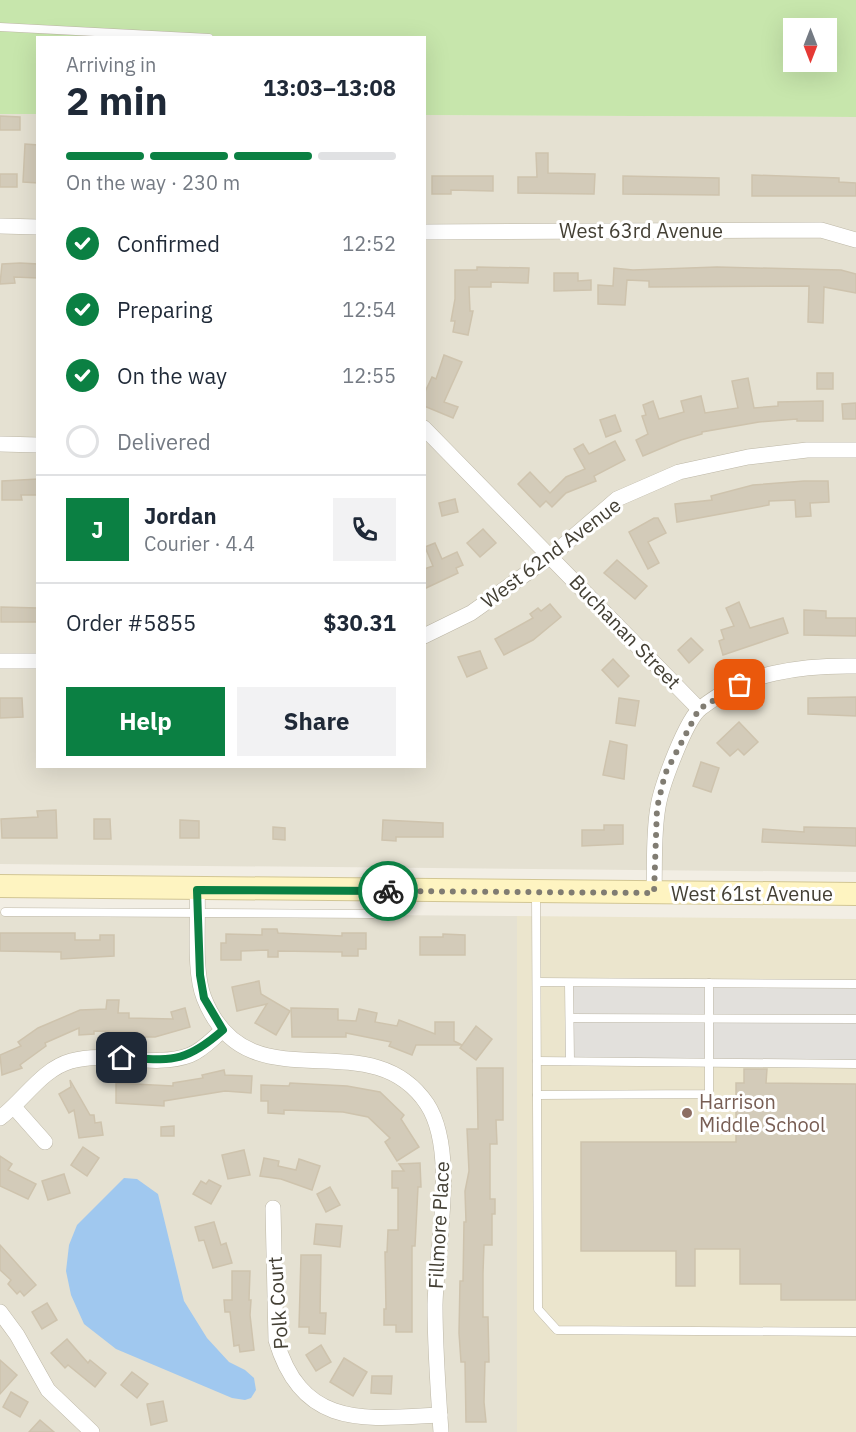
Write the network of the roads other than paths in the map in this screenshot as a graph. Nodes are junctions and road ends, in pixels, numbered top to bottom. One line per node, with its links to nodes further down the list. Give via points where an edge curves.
1 (0, 27): 2 (lane)
2 (171, 36)
3 (0, 226): 4 (street)
4 (36, 227)
5 (426, 232): 6 (street, West 63rd Avenue, via 821,230)
6 (856, 240)
7 (426, 430): 11 (street, Buchanan Street)
8 (0, 444): 9 (street)
9 (36, 445)
10 (856, 450): 11 (street, West 62nd Avenue, via 807,450 748,457 679,472 617,499)
11 (551, 556): 12 (street, West 62nd Avenue, via 471,613); 16 (street, Buchanan Street)
12 (426, 635)
13 (0, 661): 14 (street)
14 (36, 661)
15 (856, 666): 16 (street, via 787,668 740,685)
16 (699, 709): 20 (street, via 665,774 657,808)
17 (0, 886): 18 (main road, West 61st Avenue)
18 (197, 890): 19 (main road, West 61st Avenue); 23 (street)
19 (536, 892): 20 (main road, West 61st Avenue); 25 (lane)
20 (654, 893): 21 (main road, West 61st Avenue)
21 (856, 894)
22 (5, 912): 23 (lane)
23 (198, 912): 24 (lane); 32 (street, via 204,998)
24 (373, 914)
25 (537, 982): 26 (lane); 33 (lane)
26 (569, 983): 27 (lane); 29 (lane)
27 (709, 984): 28 (lane); 30 (lane)
28 (856, 984)
29 (570, 1018): 30 (lane); 34 (lane)
30 (709, 1019): 31 (lane); 35 (lane)
31 (856, 1019)
32 (223, 1030): 38 (street, via 201,1049 175,1058 71,1061 47,1074); 44 (street, Fillmore Place, via 254,1053 268,1058 375,1065 395,1074 427,1104 444,1159 435,1305)
33 (537, 1061): 34 (lane); 37 (lane)
34 (570, 1061): 35 (lane)
35 (709, 1062): 36 (lane); 37 (lane, via 709,1094)
36 (856, 1064)
37 (537, 1095): 43 (lane, via 538,1309 557,1330)
38 (14, 1107): 39 (street); 40 (street)
39 (0, 1118)
40 (45, 1142)
41 (273, 1208): 44 (street, Polk Court, via 276,1340 282,1360 303,1392 314,1402 348,1416)
42 (0, 1312): 45 (street, via 48,1390)
43 (856, 1332)
44 (440, 1415): 46 (street, Fillmore Place)
45 (92, 1432)
46 (441, 1432)

